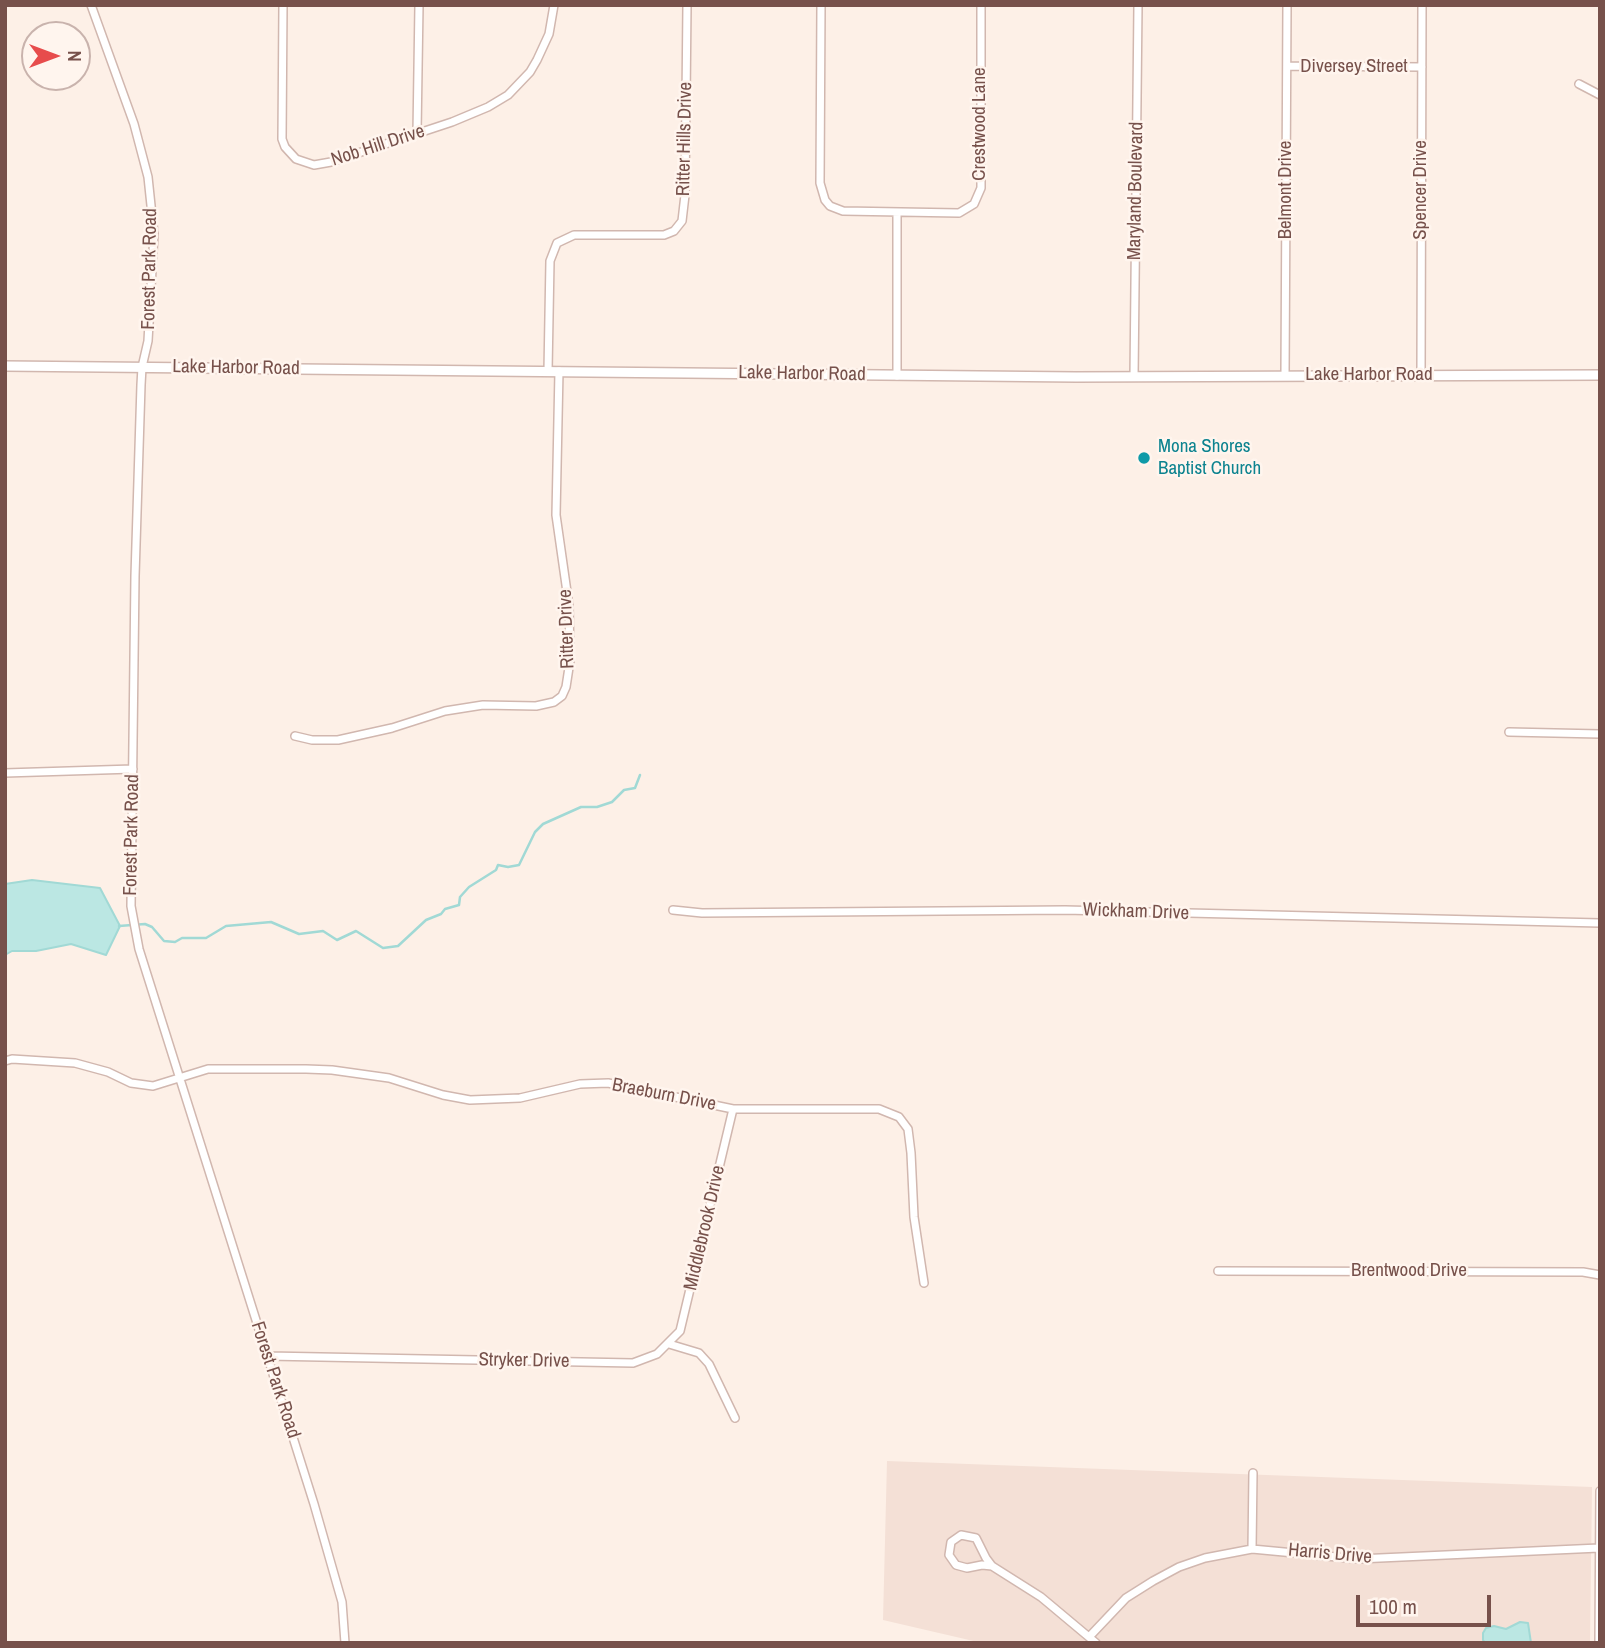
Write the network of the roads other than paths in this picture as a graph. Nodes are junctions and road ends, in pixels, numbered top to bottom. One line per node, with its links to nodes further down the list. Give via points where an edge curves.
1 (91, 5): 18 (street, Forest Park Road, via 148,177 154,234 148,341)
2 (282, 5): 15 (street, Nob Hill Drive, via 281,125 290,154 304,163 323,165)
3 (419, 5): 15 (street)
4 (554, 5): 15 (street, Nob Hill Drive, via 542,50 518,86 488,107)
5 (687, 5): 19 (street, Ritter Hills Drive, via 682,221 664,235 574,235 557,243 550,261)
6 (821, 5): 16 (street, Crestwood Lane, via 822,195 843,211)
7 (981, 5): 16 (street, Crestwood Lane, via 978,199 960,213)
8 (1138, 5): 25 (street, Maryland Boulevard)
9 (1287, 5): 11 (street, Belmont Drive)
10 (1422, 5): 12 (street, Spencer Drive)
11 (1287, 66): 12 (street, Diversey Street); 21 (street, Belmont Drive)
12 (1422, 67): 22 (street, Spencer Drive)
13 (1579, 85): 14 (street)
14 (1600, 95)
15 (417, 133)
16 (897, 212): 24 (street)
17 (5, 366): 18 (street, Lake Harbor Road)
18 (142, 367): 19 (street, Lake Harbor Road); 29 (street, Forest Park Road)
19 (548, 371): 20 (street, Lake Harbor Road)
20 (559, 371): 24 (street, Lake Harbor Road); 28 (street, Ritter Drive, via 556,515 569,606 569,670 562,696 536,706 483,705 445,711 338,740)
21 (1285, 375): 22 (street, Lake Harbor Road); 25 (street, Lake Harbor Road)
22 (1421, 375): 23 (street, Lake Harbor Road)
23 (1600, 375)
24 (897, 376): 25 (street, Lake Harbor Road)
25 (1134, 377)
26 (1509, 732): 27 (street)
27 (1600, 734)
28 (295, 736)
29 (133, 769): 30 (street); 34 (street, Forest Park Road, via 131,906 136,939)
30 (5, 774)
31 (673, 910): 32 (street, Wickham Drive, via 1065,910)
32 (1600, 923)
33 (5, 1061): 34 (street, Braeburn Drive, via 75,1063 153,1086)
34 (181, 1078): 35 (street, Braeburn Drive, via 208,1069 332,1070 389,1078 470,1100 520,1098 580,1084 608,1083); 40 (street, Forest Park Road)
35 (733, 1109): 38 (street, Braeburn Drive, via 879,1109 899,1118 908,1129); 39 (street, Middlebrook Drive, via 680,1331)
36 (1218, 1271): 37 (street, Brentwood Drive)
37 (1600, 1275)
38 (924, 1283)
39 (670, 1344): 40 (street, Stryker Drive, via 633,1363); 41 (street, via 699,1353 709,1363)
40 (268, 1356): 48 (street, Forest Park Road, via 342,1602)
41 (735, 1418)
42 (1253, 1473): 45 (street)
43 (1600, 1490): 44 (street)
44 (1599, 1548): 45 (street, Harris Drive, via 1358,1559); 50 (street)
45 (1252, 1549): 47 (street, Harris Drive, via 1205,1558 1153,1581 1126,1598)
46 (992, 1566): 46 (street, via 956,1566 949,1555 951,1542 961,1535 972,1536); 47 (street, via 1041,1597)
47 (1089, 1637): 49 (street)
48 (345, 1643)
49 (1096, 1643)
50 (1599, 1643)

